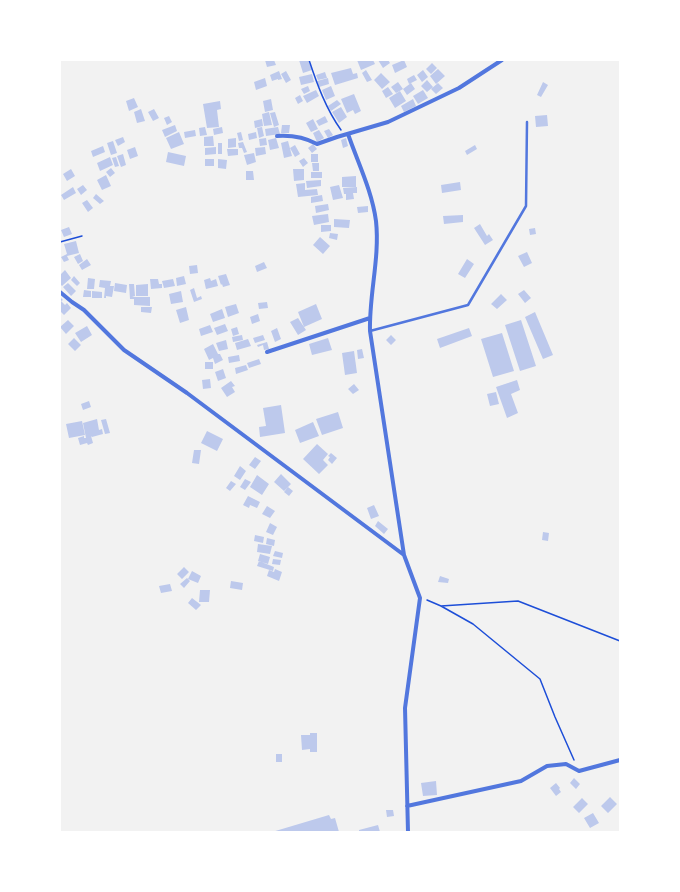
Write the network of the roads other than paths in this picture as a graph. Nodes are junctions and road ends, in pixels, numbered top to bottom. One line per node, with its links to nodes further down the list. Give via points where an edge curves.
1 (502, 60): 3 (street, via 459,88 388,122)
2 (527, 122): 7 (lane, via 526,206 468,305)
3 (348, 134): 4 (street, via 318,144 307,138); 6 (street, via 372,199 376,222)
4 (277, 136)
5 (60, 292): 9 (street, via 84,310 124,350 187,393)
6 (370, 318): 7 (street); 8 (street)
7 (370, 331): 9 (street)
8 (267, 352)
9 (404, 555): 11 (street, via 420,598 405,708)
10 (620, 760): 11 (street, via 579,771 566,764 547,766 520,781)
11 (407, 806): 12 (street)
12 (408, 832)

